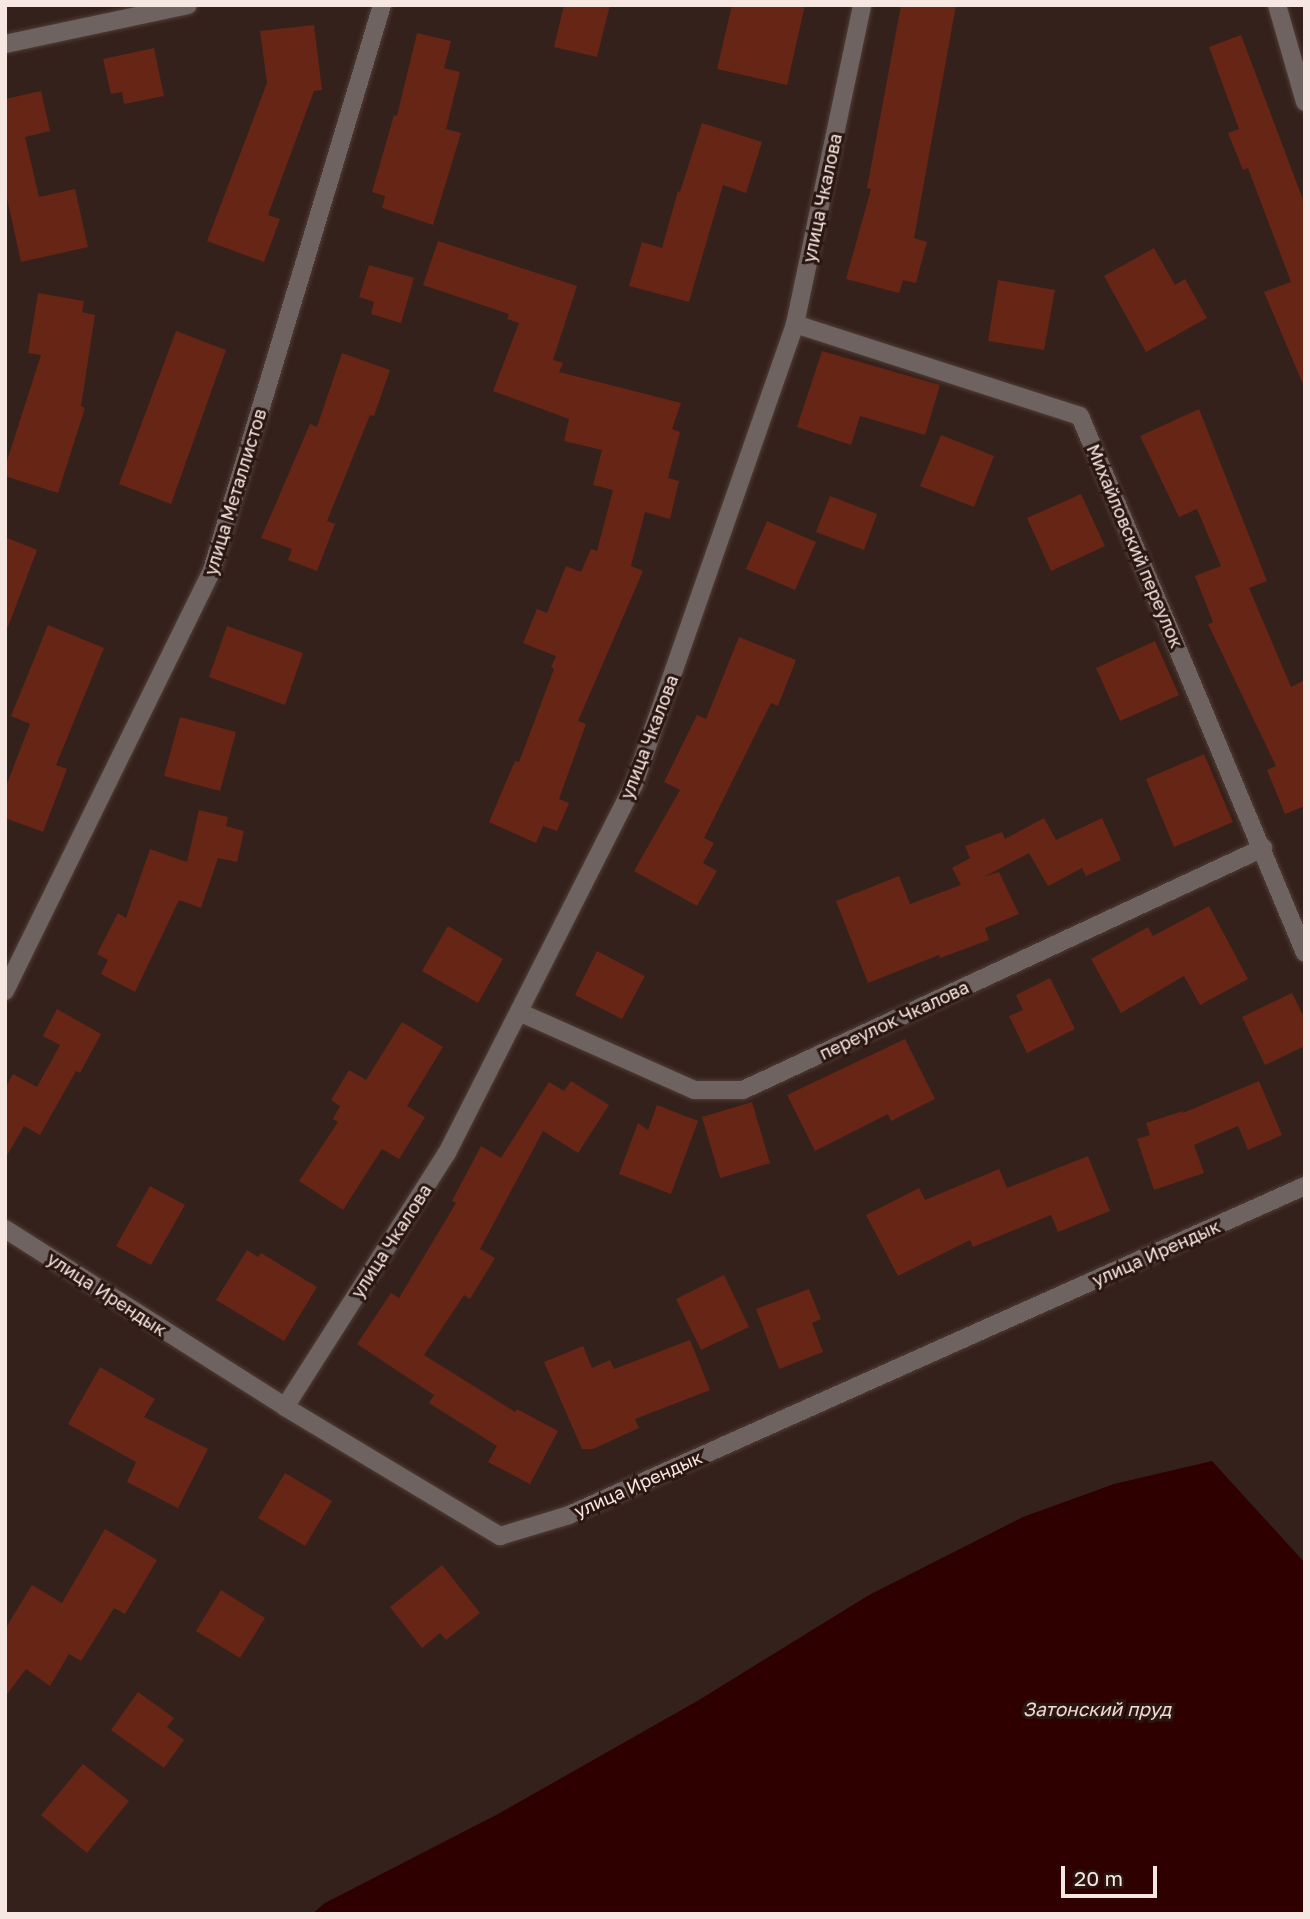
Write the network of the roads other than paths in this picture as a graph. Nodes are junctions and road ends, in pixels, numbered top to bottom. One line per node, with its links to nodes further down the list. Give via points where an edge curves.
1 (188, 5): 5 (street)
2 (382, 5): 10 (street, улица Металлистов, via 212,570)
3 (862, 5): 7 (street, улица Чкалова)
4 (1277, 5): 6 (street)
5 (5, 44)
6 (1305, 102)
7 (795, 324): 8 (street, Михайловский переулок, via 1080,416); 11 (street, улица Чкалова, via 634,784)
8 (1263, 848): 9 (street, Михайловский переулок); 11 (street, переулок Чкалова, via 743,1090 694,1090)
9 (1305, 953)
10 (5, 991)
11 (519, 1012): 14 (street, улица Чкалова, via 447,1153)
12 (1305, 1186): 14 (street, улица Ирендык, via 569,1515 500,1536)
13 (5, 1229): 14 (street, улица Ирендык)
14 (285, 1407)

